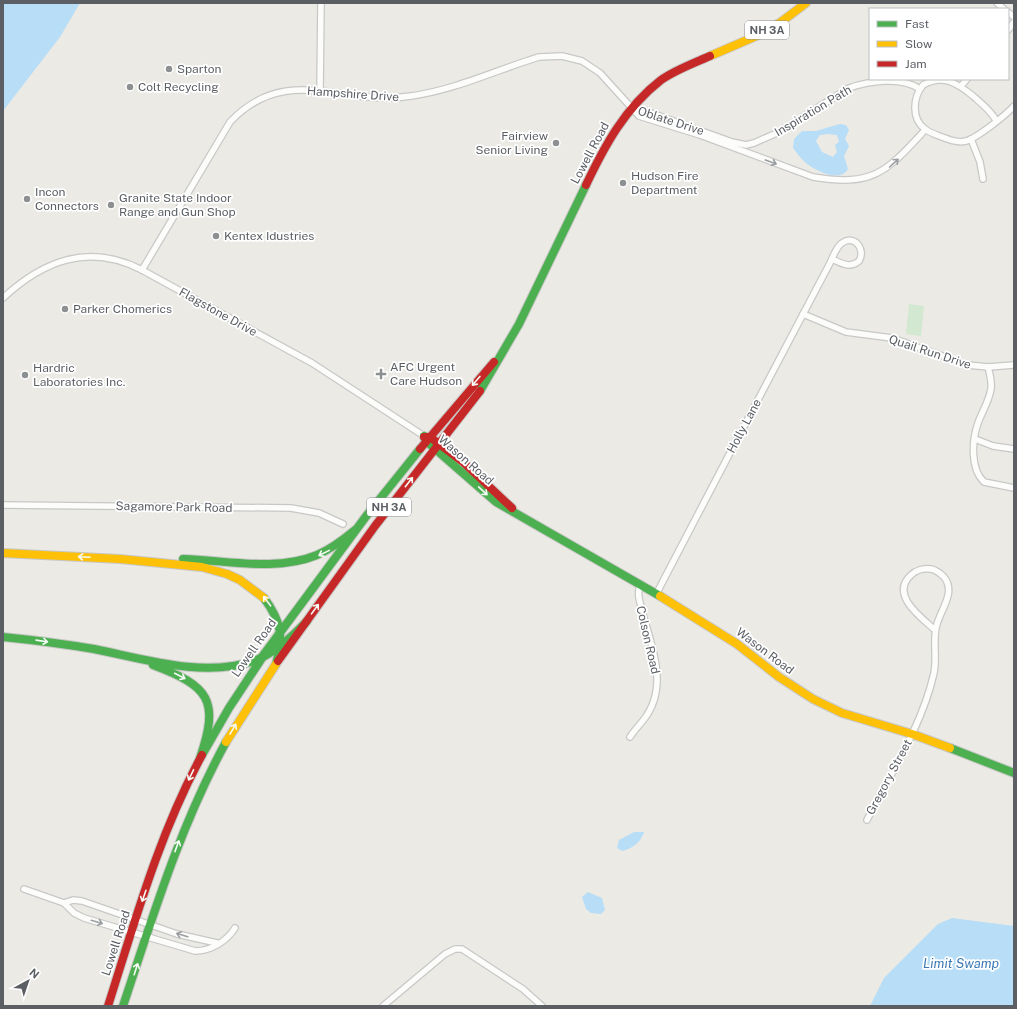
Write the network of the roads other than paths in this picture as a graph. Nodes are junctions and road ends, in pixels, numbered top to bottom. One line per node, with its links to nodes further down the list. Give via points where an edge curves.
1 (321, 3): 8 (street)
2 (806, 3): 10 (main road, Lowell Road / NH 3A, via 781,22 753,38 661,80)
3 (936, 80): 7 (street)
4 (944, 80): 6 (street)
5 (966, 80): 6 (street)
6 (961, 86): 11 (street, via 987,108)
7 (920, 89): 12 (street, via 914,110 917,120); 14 (street, Inspiration Path, via 908,84 886,81 859,84 779,132)
8 (320, 91): 10 (street, Hampshire Drive, via 385,98 411,96 450,87 539,57 562,56 577,59 595,68); 18 (street, Hampshire Drive, via 274,92 261,97 240,112 223,132)
9 (1014, 106): 11 (street)
10 (631, 108): 14 (street, Oblate Drive, via 732,142 746,145); 15 (street, Oblate Drive, via 639,116 700,135); 21 (main road, Lowell Road / NH 3A, via 601,153)
11 (996, 120): 13 (street)
12 (925, 130): 13 (street, via 959,142); 15 (street, Oblate Drive, one-way to 12, via 813,177 832,180 856,179 874,176 886,170)
13 (971, 139): 16 (street, via 980,162)
14 (754, 143): 15 (street)
15 (749, 155)
16 (982, 179)
17 (832, 259): 17 (street, Holly Lane, via 838,247 844,242 856,242 861,249 859,261 852,266); 20 (street, Holly Lane)
18 (142, 270): 19 (street, Flagstone Drive, via 122,261 103,257 70,259 34,273); 24 (street, Flagstone Drive, via 306,360)
19 (3, 298)
20 (803, 314): 23 (street, Quail Run Drive, via 846,332 892,338 958,362); 35 (street, Holly Lane)
21 (503, 352): 24 (main road, Lowell Road / NH 3A, one-way to 24); 26 (main road, Lowell Road / NH 3A, via 479,393)
22 (1014, 365): 23 (street, Quail Run Drive)
23 (988, 367): 25 (street, via 991,378 990,394)
24 (426, 438): 26 (main road, Wason Road); 31 (main road, Lowell Road / NH 3A)
25 (975, 439): 27 (street, via 993,446); 28 (street, via 976,469 980,478 989,484)
26 (437, 446): 34 (main road, Wason Road, via 492,499); 36 (main road, Lowell Road / NH 3A, one-way to 26, via 375,526)
27 (1014, 449)
28 (1014, 488)
29 (3, 505): 30 (street, Sagamore Park Road, via 295,509 319,513)
30 (343, 524)
31 (355, 530): 33 (main road, one-way to 33, via 341,543 323,553 288,564 190,559); 38 (main road, Lowell Road / NH 3A)
32 (3, 553): 33 (main road, one-way to 32)
33 (123, 559): 38 (main road, one-way to 33, via 274,612 262,595 231,575 200,567)
34 (641, 584): 35 (main road, Wason Road); 45 (street, Colson Road, via 638,596 656,663 657,682 648,714)
35 (656, 593): 44 (main road, Wason Road, via 715,630 813,699 842,713)
36 (307, 621): 40 (main road); 43 (main road, Lowell Road / NH 3A)
37 (935, 630): 37 (street, Gregory Street, via 948,599 949,588 940,573 922,569 909,577 904,595 908,605); 44 (street, Gregory Street, via 934,673)
38 (281, 631): 40 (main road); 42 (main road, Lowell Road / NH 3A)
39 (3, 637): 41 (main road, one-way to 41)
40 (282, 644): 42 (main road); 43 (main road)
41 (117, 654): 42 (main road, via 209,668 236,665); 46 (main road, one-way to 46, via 173,672 193,683 203,693 210,707 211,720)
42 (262, 658): 46 (main road, Lowell Road / NH 3A, via 231,704)
43 (276, 664): 52 (main road, Lowell Road / NH 3A, one-way to 43, via 180,839 205,781 246,707)
44 (912, 734): 47 (main road, Wason Road); 48 (street, Gregory Street)
45 (630, 736)
46 (200, 758): 51 (main road, Lowell Road / NH 3A, one-way to 51, via 172,817)
47 (1014, 773)
48 (866, 820)
49 (24, 889): 50 (street)
50 (64, 903): 51 (street, via 82,901); 54 (street, one-way to 54, via 84,918)
51 (136, 919): 52 (street); 54 (main road, Lowell Road / NH 3A)
52 (151, 924): 55 (main road, Lowell Road / NH 3A); 56 (street, one-way to 52, via 193,938)
53 (235, 928): 56 (street)
54 (132, 933): 55 (street); 57 (main road, Lowell Road / NH 3A)
55 (146, 937): 56 (street, via 195,951); 58 (main road, Lowell Road / NH 3A, one-way to 55)
56 (220, 943)
57 (108, 1006)
58 (123, 1006)
59 (383, 1006): 60 (street, via 455,949 462,949 523,989)
60 (542, 1006)

